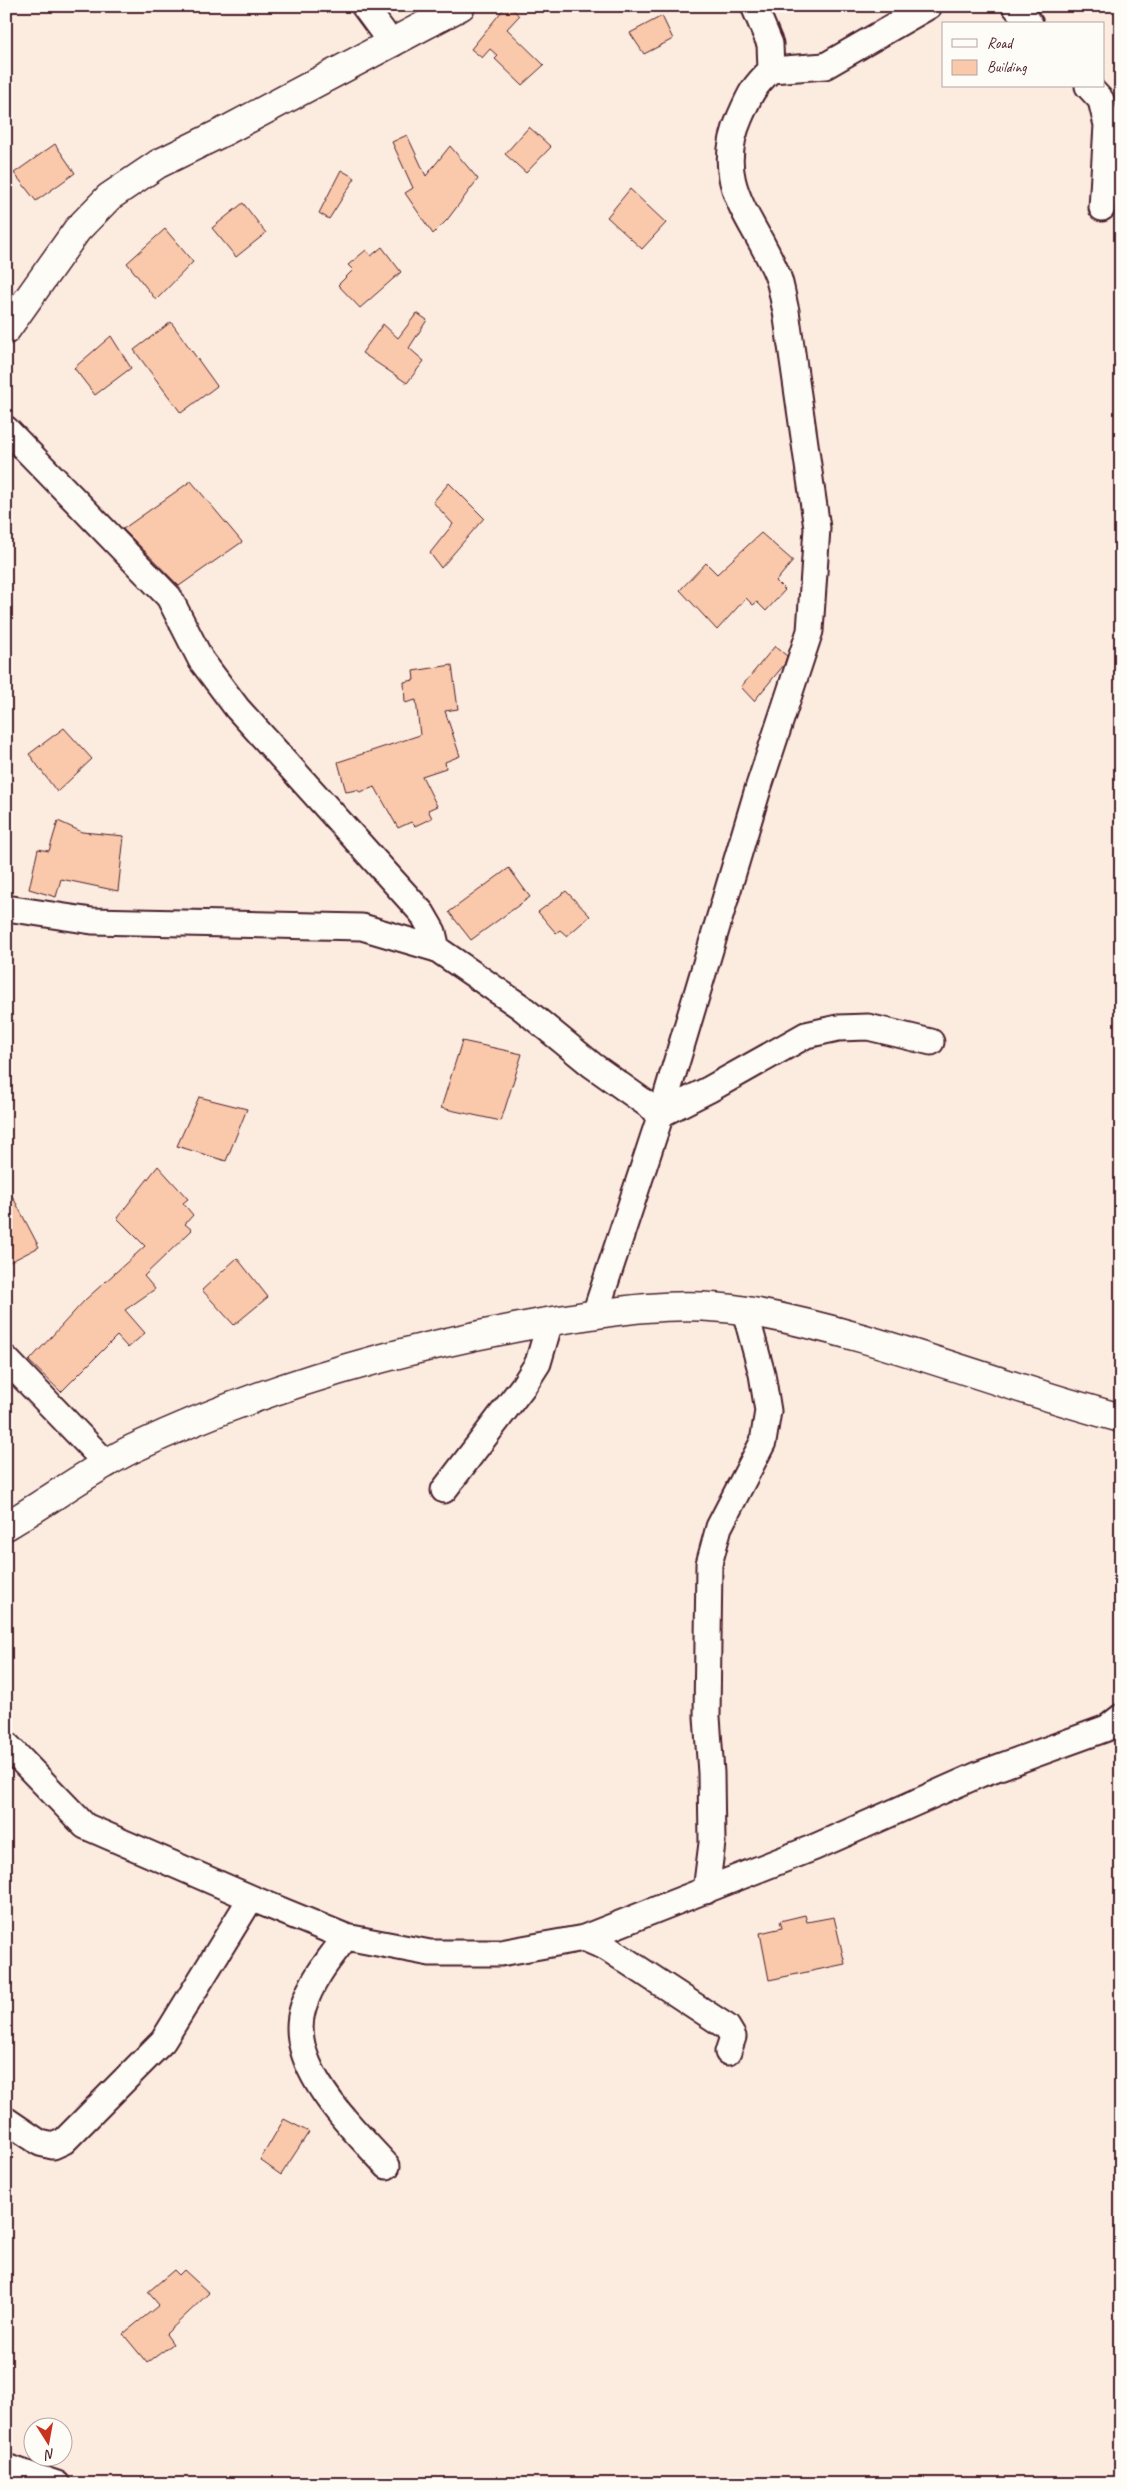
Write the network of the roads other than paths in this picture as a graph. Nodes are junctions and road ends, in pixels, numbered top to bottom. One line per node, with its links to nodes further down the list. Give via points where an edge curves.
1 (364, 6): 7 (street)
2 (461, 6): 7 (street)
3 (754, 6): 8 (street, via 770,44)
4 (929, 6): 8 (street, via 826,66)
5 (1015, 6): 6 (street)
6 (1028, 22)
7 (392, 44): 11 (street, via 158,164 109,197 77,230)
8 (771, 70): 16 (street, via 753,87 734,130 729,158 739,204 778,278 786,311 817,528 810,631 758,789)
9 (1090, 88): 10 (street, via 1101,100 1107,125)
10 (1102, 208)
11 (6, 330)
12 (6, 429): 14 (street, via 169,597 201,660 237,708 422,913)
13 (6, 908): 14 (street, via 92,922 362,927)
14 (438, 949): 16 (street, via 521,1007 592,1065)
15 (931, 1042): 16 (street, via 868,1027 838,1028 806,1035)
16 (661, 1114): 18 (street)
17 (745, 1311): 18 (street, via 672,1306); 21 (street, via 847,1334 1050,1399); 27 (street, via 768,1411 763,1442 719,1527 709,1564 707,1717 712,1843)
18 (595, 1314): 19 (street)
19 (550, 1322): 22 (street, via 476,1335 356,1365 245,1400 129,1450); 23 (street, via 538,1363)
20 (6, 1358): 22 (street)
21 (1121, 1418)
22 (107, 1464): 24 (street)
23 (444, 1490)
24 (6, 1526)
25 (1116, 1728): 27 (street, via 980,1774 816,1847)
26 (6, 1744): 28 (street, via 85,1826)
27 (706, 1891): 30 (street)
28 (251, 1898): 29 (street); 32 (street, via 163,2040 64,2141 53,2146 40,2143)
29 (346, 1937): 30 (street, via 430,1952 474,1953 501,1953); 33 (street, via 318,1975 302,2009 300,2038 309,2066 330,2102)
30 (584, 1938): 31 (street, via 607,1948 727,2027 733,2037)
31 (728, 2052)
32 (6, 2120)
33 (387, 2166)
34 (6, 2467): 35 (street)
35 (57, 2484)

